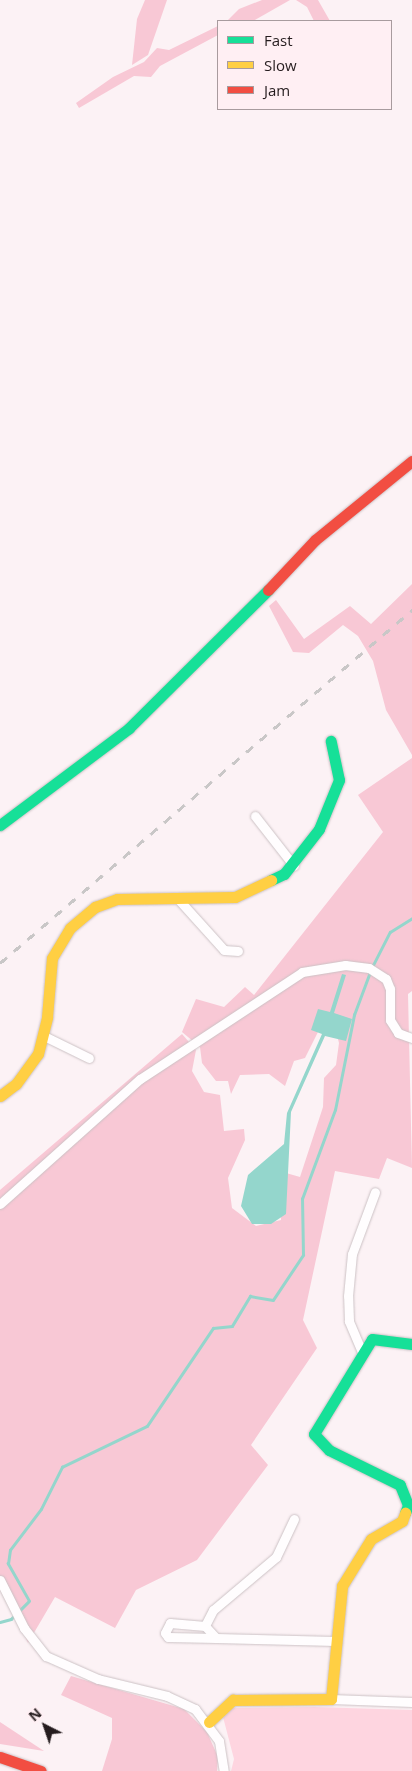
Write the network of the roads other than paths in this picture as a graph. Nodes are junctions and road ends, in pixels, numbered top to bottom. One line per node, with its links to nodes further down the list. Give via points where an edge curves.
1 (412, 461): 4 (main road, via 315,540 218,643 129,728)
2 (331, 741): 5 (main road, via 339,780 318,829)
3 (255, 816): 5 (street)
4 (0, 825)
5 (294, 866): 6 (main road, via 264,886 235,896)
6 (179, 900): 7 (street, via 224,950); 8 (main road, via 117,899 95,907 70,928 52,958)
7 (238, 952)
8 (44, 1036): 10 (street); 11 (main road, via 30,1068)
9 (412, 1038): 13 (street, via 398,1034 390,1020 390,989 372,970 321,967 264,993 140,1079)
10 (89, 1058)
11 (0, 1096)
12 (375, 1192): 15 (street, via 352,1254 349,1321)
13 (0, 1204)
14 (412, 1344): 15 (main road, via 372,1339)
15 (362, 1352): 20 (main road, via 314,1434 328,1450 400,1484 408,1505 402,1521 371,1538 348,1572 337,1605)
16 (294, 1519): 18 (street, via 276,1557 213,1610)
17 (0, 1580): 23 (street, via 37,1647 59,1665 184,1702)
18 (205, 1626): 19 (street); 19 (street, via 170,1623 165,1633)
19 (216, 1638): 20 (street)
20 (335, 1641): 21 (main road)
21 (331, 1699): 22 (street); 23 (main road, via 232,1700)
22 (412, 1702)
23 (209, 1722): 26 (street, via 224,1757)
24 (0, 1757): 25 (main road)
25 (41, 1771)
26 (224, 1771)

